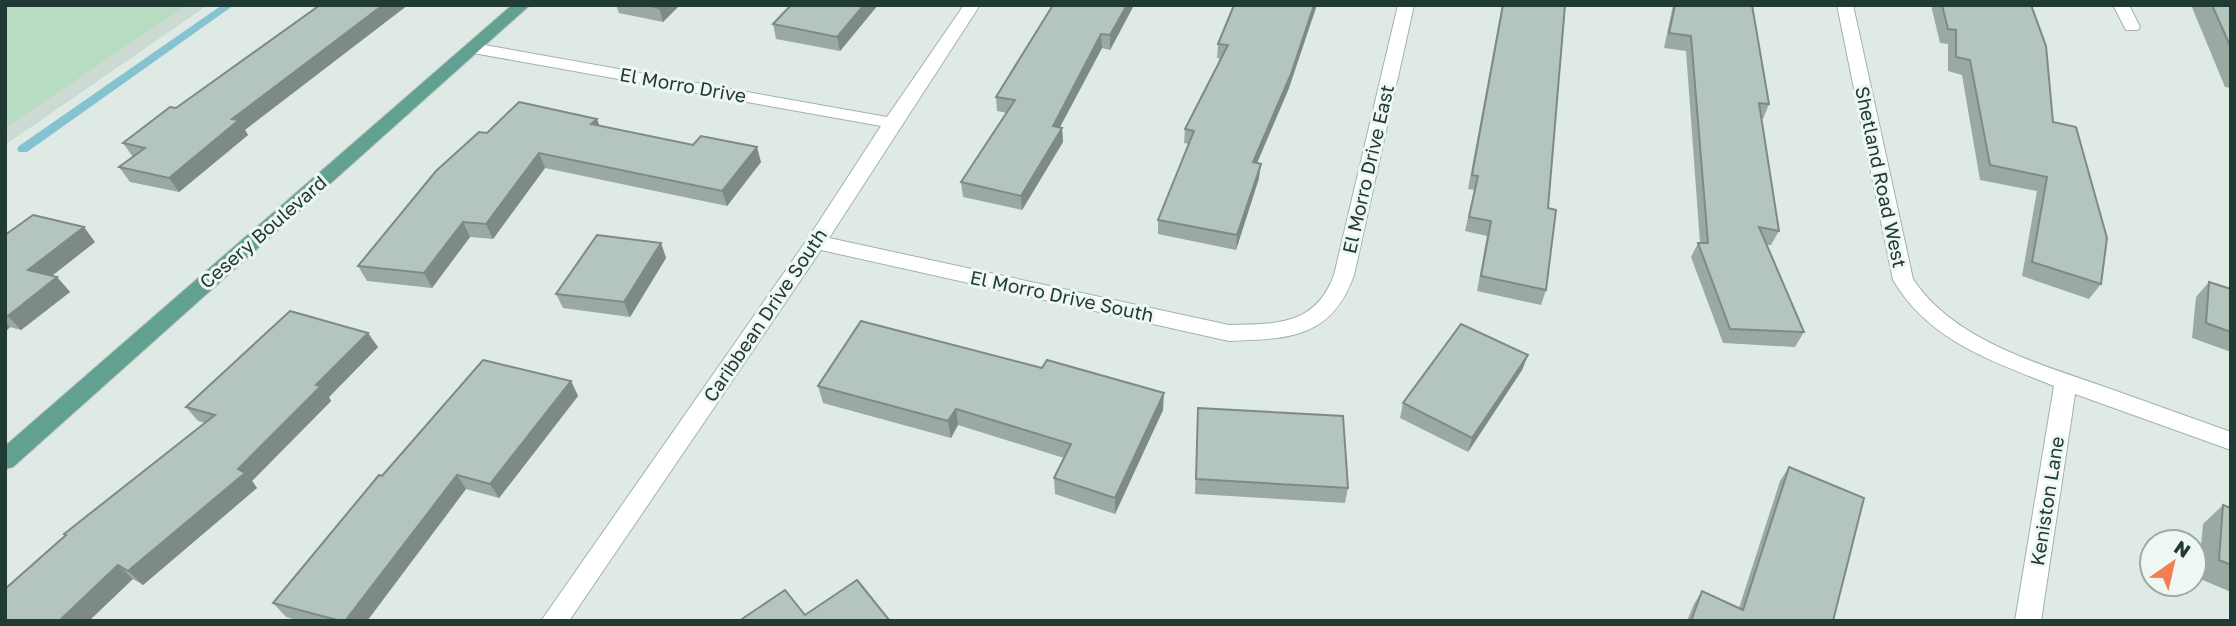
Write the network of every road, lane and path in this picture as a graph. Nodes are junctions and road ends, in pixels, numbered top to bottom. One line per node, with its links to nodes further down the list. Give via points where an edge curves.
1 (522, 5): 7 (main road, Cesery Boulevard)
2 (972, 5): 8 (street, Caribbean Drive South)
3 (1406, 5): 10 (street, El Morro Drive East, via 1344,275 1332,302)
4 (1844, 5): 11 (street, Shetland Road West, via 1903,280 1936,319 1977,345)
5 (2121, 5): 6 (street)
6 (2132, 27)
7 (473, 48): 8 (street, El Morro Drive); 13 (main road, Cesery Boulevard)
8 (892, 123): 9 (street, Caribbean Drive South)
9 (816, 242): 10 (street, El Morro Drive South, via 1229,332 1274,331); 14 (street, Caribbean Drive South)
10 (1309, 321)
11 (2066, 382): 12 (street, Shetland Road West); 15 (street, Keniston Lane)
12 (2231, 442)
13 (5, 460)
14 (554, 621)
15 (2028, 621)

